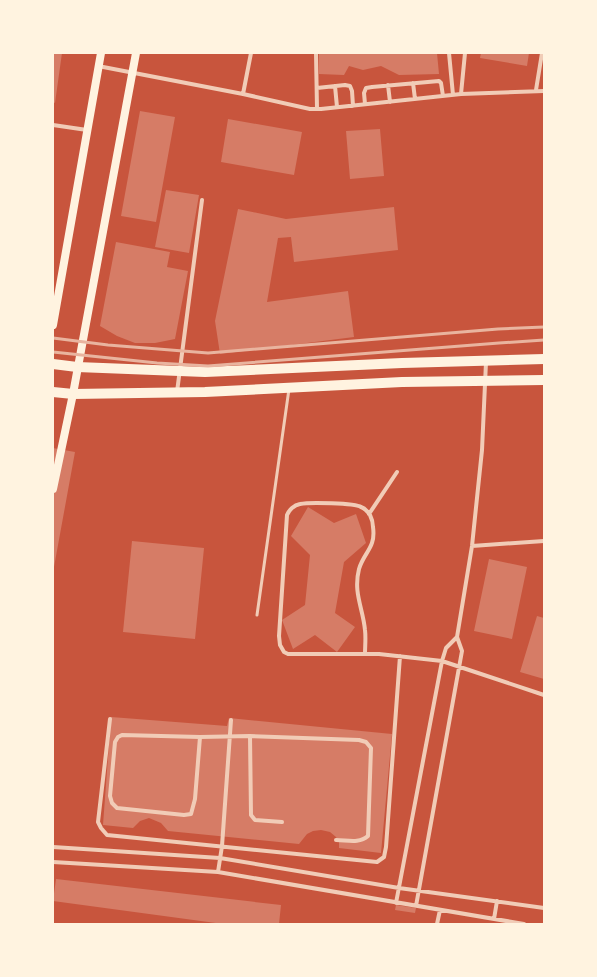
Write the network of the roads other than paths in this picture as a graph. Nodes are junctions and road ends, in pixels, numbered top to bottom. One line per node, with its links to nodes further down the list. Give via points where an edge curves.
1 (101, 53): 8 (main road)
2 (136, 53): 9 (main road)
3 (251, 53): 16 (street)
4 (316, 53): 13 (street)
5 (449, 53): 18 (street)
6 (465, 53): 17 (street)
7 (542, 53): 14 (street)
8 (98, 66): 9 (street); 27 (main road)
9 (132, 72): 16 (street); 33 (main road)
10 (413, 83): 11 (street); 19 (street, via 441,82); 20 (street)
11 (388, 85): 21 (street); 22 (street, via 366,88)
12 (335, 86): 13 (street); 23 (street, via 350,86); 24 (street)
13 (317, 88): 25 (street)
14 (536, 90): 15 (street); 17 (street)
15 (544, 91)
16 (243, 94): 25 (street)
17 (462, 94): 18 (street)
18 (453, 95): 19 (street)
19 (443, 96): 20 (street)
20 (415, 99): 21 (street)
21 (390, 102): 22 (street)
22 (365, 104): 23 (street)
23 (353, 106): 24 (street)
24 (337, 107): 25 (street)
25 (317, 109)
26 (53, 124): 27 (street)
27 (88, 130): 29 (main road)
28 (202, 200): 34 (street)
29 (53, 325)
30 (544, 359): 31 (main road)
31 (486, 361): 34 (main road); 36 (street)
32 (53, 364): 33 (main road)
33 (77, 367): 34 (main road); 40 (main road)
34 (180, 371): 39 (street)
35 (544, 380): 36 (main road)
36 (486, 382): 37 (main road, via 402,382); 45 (street)
37 (289, 387): 39 (main road); 46 (lane)
38 (53, 392): 40 (main road)
39 (177, 392): 40 (main road)
40 (72, 394): 42 (main road)
41 (397, 472): 43 (street)
42 (53, 489)
43 (370, 514): 48 (street, via 374,534 372,546 363,560 357,583 358,602 366,631); 48 (street, via 352,504 299,504 288,511 279,636 280,645 288,654)
44 (544, 541): 45 (street)
45 (472, 546): 47 (street)
46 (257, 615)
47 (457, 637): 50 (street, via 446,648); 51 (street, via 462,651)
48 (365, 654): 49 (street)
49 (400, 656): 50 (street); 60 (street, via 384,857 377,862)
50 (442, 661): 51 (street); 65 (street)
51 (459, 667): 52 (street); 66 (street)
52 (544, 695)
53 (110, 719): 60 (street, via 98,822 107,835)
54 (231, 720): 57 (street)
55 (250, 736): 57 (street); 58 (street, via 251,815 255,820); 59 (street, via 352,739 366,742 371,748 368,836 358,841)
56 (200, 737): 56 (street, via 118,737 115,742 110,796 112,803 117,808 191,814 196,799); 57 (street)
57 (231, 737): 60 (street)
58 (282, 822)
59 (336, 840)
60 (222, 846): 62 (street)
61 (53, 847): 62 (street)
62 (220, 858): 64 (street); 65 (street)
63 (53, 862): 64 (street)
64 (218, 872): 68 (street)
65 (399, 888): 66 (street); 68 (street)
66 (419, 890): 67 (street); 69 (street)
67 (497, 901): 70 (street); 72 (street)
68 (396, 903): 69 (street)
69 (416, 906): 71 (street)
70 (544, 908)
71 (440, 910): 72 (street); 73 (street)
72 (494, 919): 74 (street)
73 (437, 924)
74 (524, 924)

